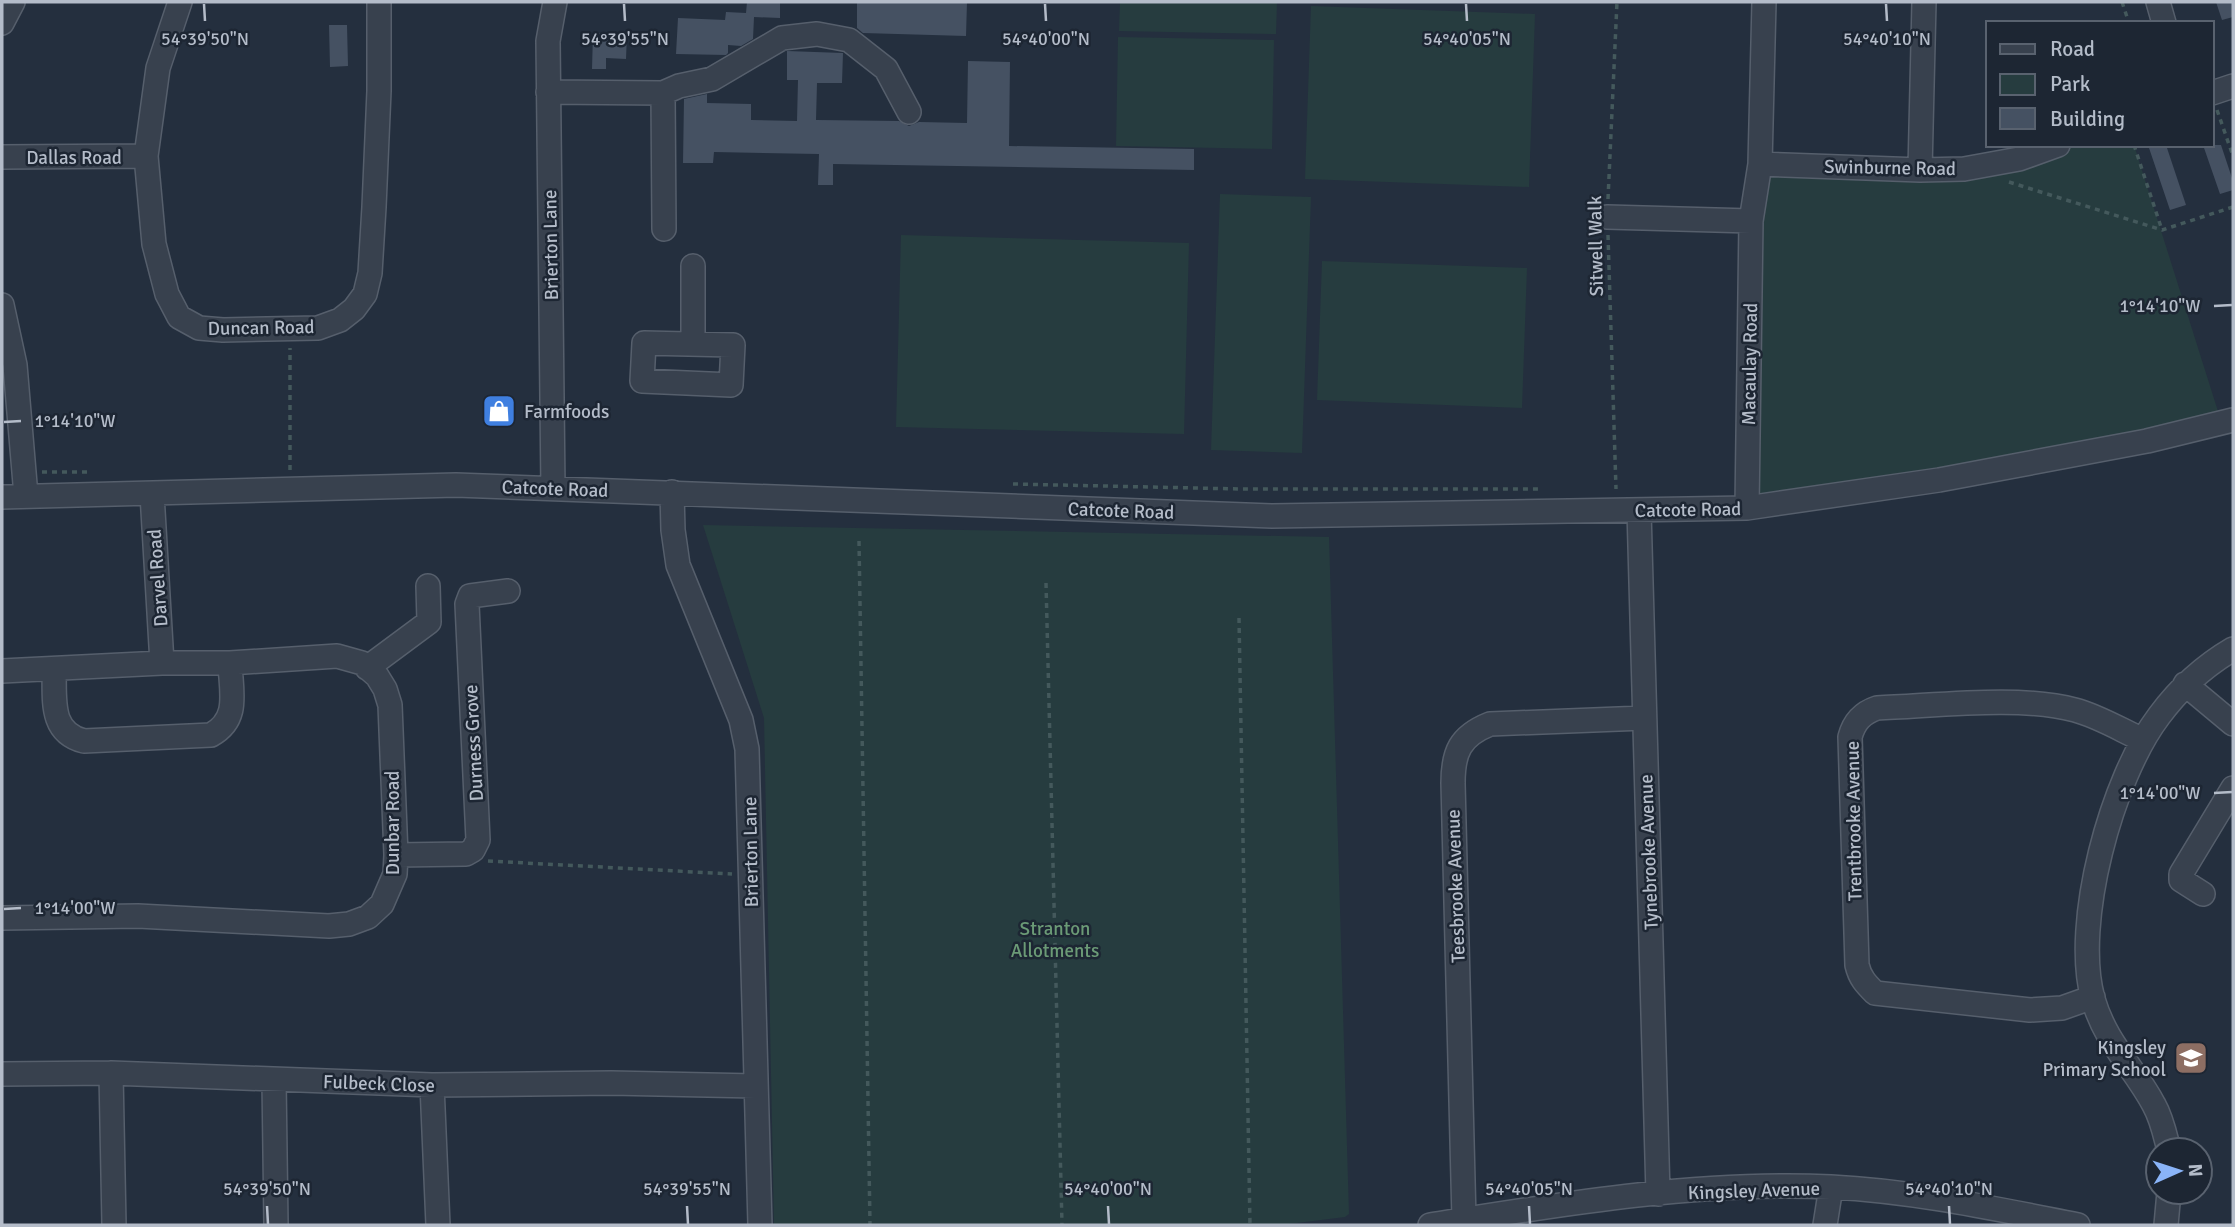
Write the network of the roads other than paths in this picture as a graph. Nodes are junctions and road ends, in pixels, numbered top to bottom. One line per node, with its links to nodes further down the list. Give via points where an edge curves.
1 (13, 2): 9 (street)
2 (180, 2): 16 (street, Duncan Road, via 158,68)
3 (379, 2): 16 (street, Duncan Road, via 370,273 365,294 340,320 318,328 199,328 179,317 167,294 155,244)
4 (555, 2): 11 (street, Brierton Lane, via 548,41)
5 (1764, 2): 18 (street, Macaulay Road)
6 (1924, 2): 19 (street)
7 (2158, 2): 8 (street)
8 (2163, 21)
9 (2, 23)
10 (2233, 86): 13 (street)
11 (548, 92): 12 (street); 28 (street, Brierton Lane)
12 (663, 93): 14 (street, via 712,79 782,38 817,34 849,40 886,69); 22 (street)
13 (2214, 100)
14 (909, 112)
15 (2052, 147): 19 (street, Swinburne Road, via 2019,159 1964,169)
16 (146, 156): 17 (street, Dallas Road)
17 (2, 157)
18 (1760, 164): 19 (street, Swinburne Road); 21 (street, Macaulay Road)
19 (1920, 170)
20 (1607, 217): 21 (street)
21 (1751, 221): 33 (street, Macaulay Road)
22 (664, 229)
23 (693, 266): 26 (street)
24 (2, 305): 25 (street)
25 (5, 330): 31 (street, via 15,365)
26 (693, 343)
27 (2233, 420): 33 (street, Catcote Road, via 1939,480)
28 (553, 488): 29 (street, Catcote Road); 30 (street, Catcote Road, via 456,485)
29 (672, 492): 34 (street, Catcote Road, via 1272,516); 56 (street, Brierton Lane, via 678,565 743,730 748,769)
30 (152, 494): 31 (street, Catcote Road); 38 (street, Darvel Road)
31 (26, 496): 32 (street, Catcote Road)
32 (2, 497)
33 (1747, 508): 34 (street, Catcote Road)
34 (1639, 510): 44 (street, Tynebrooke Avenue)
35 (428, 586): 40 (street, via 429,622)
36 (508, 591): 48 (street, Durness Grove, via 476,594 467,604 478,840 466,854)
37 (2233, 649): 43 (street)
38 (162, 663): 39 (street); 41 (street)
39 (230, 663): 40 (street, via 337,656); 41 (street, via 232,710 221,730 211,736 84,741 58,724)
40 (368, 668): 48 (street, Dunbar Road, via 386,689 390,705)
41 (54, 670): 42 (street)
42 (2, 671)
43 (2185, 684): 45 (street); 46 (street)
44 (1644, 718): 59 (street, Tynebrooke Avenue); 62 (street, Teesbrooke Avenue, via 1490,724 1475,730 1456,755)
45 (2233, 724)
46 (2143, 740): 51 (street, via 2098,861 2088,919); 51 (street, Trentbrooke Avenue, via 2076,710 2001,703 1877,708 1858,719 1850,737 1857,965 1867,986 1875,993 2030,1010 2062,1008)
47 (2233, 788): 49 (street, via 2180,874 2181,880)
48 (396, 855): 50 (street, Dunbar Road, via 392,886 382,904 349,925 138,916)
49 (2203, 894)
50 (2, 918)
51 (2092, 997): 57 (street, via 2114,1048 2154,1104)
52 (111, 1073): 53 (street, Fulbeck Close); 54 (street, Fulbeck Close); 63 (street)
53 (2, 1074)
54 (274, 1080): 55 (street, Fulbeck Close); 64 (street)
55 (432, 1085): 56 (street, Fulbeck Close); 65 (street)
56 (756, 1086): 66 (street, Brierton Lane)
57 (2166, 1136)
58 (1830, 1187): 59 (street, Kingsley Avenue); 68 (street); 69 (street, Kingsley Avenue, via 1910,1194)
59 (1658, 1194): 61 (street, Kingsley Avenue)
60 (2168, 1206): 70 (street)
61 (1532, 1217): 62 (street, Kingsley Avenue)
62 (1464, 1220): 67 (street, Kingsley Avenue)
63 (114, 1225)
64 (276, 1225)
65 (438, 1225)
66 (760, 1225)
67 (1430, 1225)
68 (1825, 1225)
69 (2078, 1225)
70 (2166, 1225)

